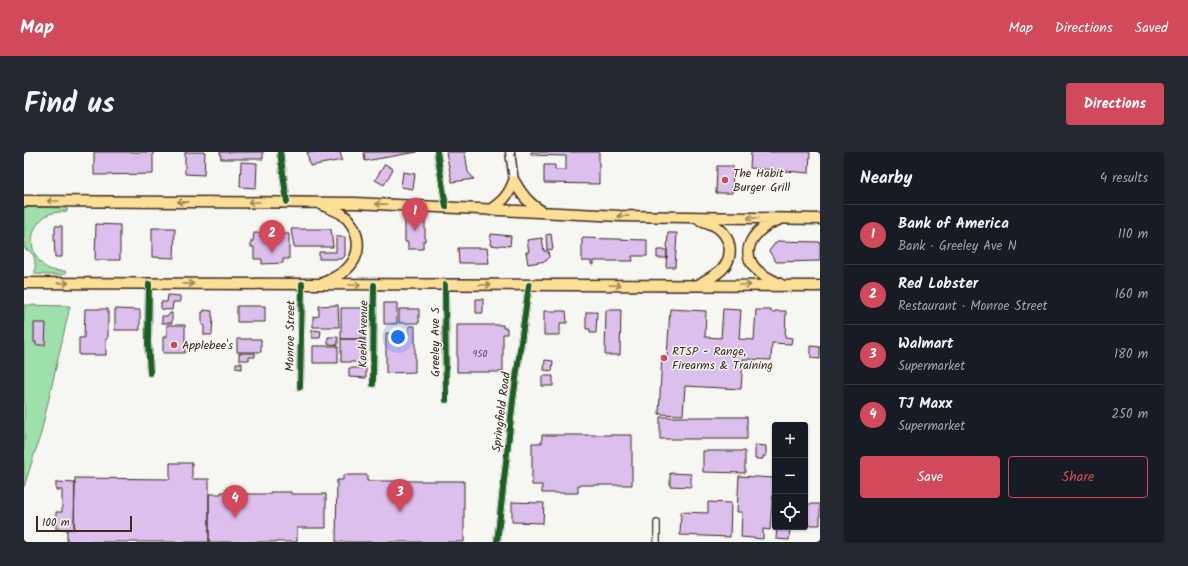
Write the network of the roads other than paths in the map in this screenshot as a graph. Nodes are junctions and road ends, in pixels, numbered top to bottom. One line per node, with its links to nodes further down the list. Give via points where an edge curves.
1 (280, 152): 6 (street)
2 (437, 152): 8 (street)
3 (510, 152): 4 (street)
4 (514, 181): 9 (highway, via 504,200); 10 (highway, via 526,200)
5 (24, 201): 6 (highway, one-way to 5, via 73,197)
6 (286, 202): 7 (highway)
7 (317, 202): 8 (highway, one-way to 7); 17 (highway, via 346,217 354,228 358,241 350,265)
8 (446, 207): 9 (highway)
9 (490, 210): 10 (highway)
10 (545, 213): 11 (highway, one-way to 10)
11 (695, 218): 12 (highway, one-way to 11); 21 (highway, via 721,231 728,241 730,250 723,269)
12 (784, 218): 13 (highway); 22 (highway, via 758,231 750,243 749,253 750,260 757,270)
13 (820, 219)
14 (24, 283): 15 (highway, one-way to 15)
15 (149, 284): 16 (highway, one-way to 16); 24 (street)
16 (302, 284): 17 (highway); 26 (street, Monroe Street)
17 (320, 285): 18 (highway, one-way to 18)
18 (374, 285): 19 (highway); 25 (street, Koehl Avenue)
19 (445, 285): 20 (highway, one-way to 20); 27 (street, Greeley Ave S)
20 (529, 285): 21 (highway, one-way to 21); 29 (street, Springfield Road)
21 (698, 285): 22 (highway, one-way to 22)
22 (782, 285): 23 (highway)
23 (820, 286)
24 (150, 373)
25 (373, 384)
26 (300, 387)
27 (446, 400)
28 (657, 523): 30 (street)
29 (496, 542)
30 (657, 542)

